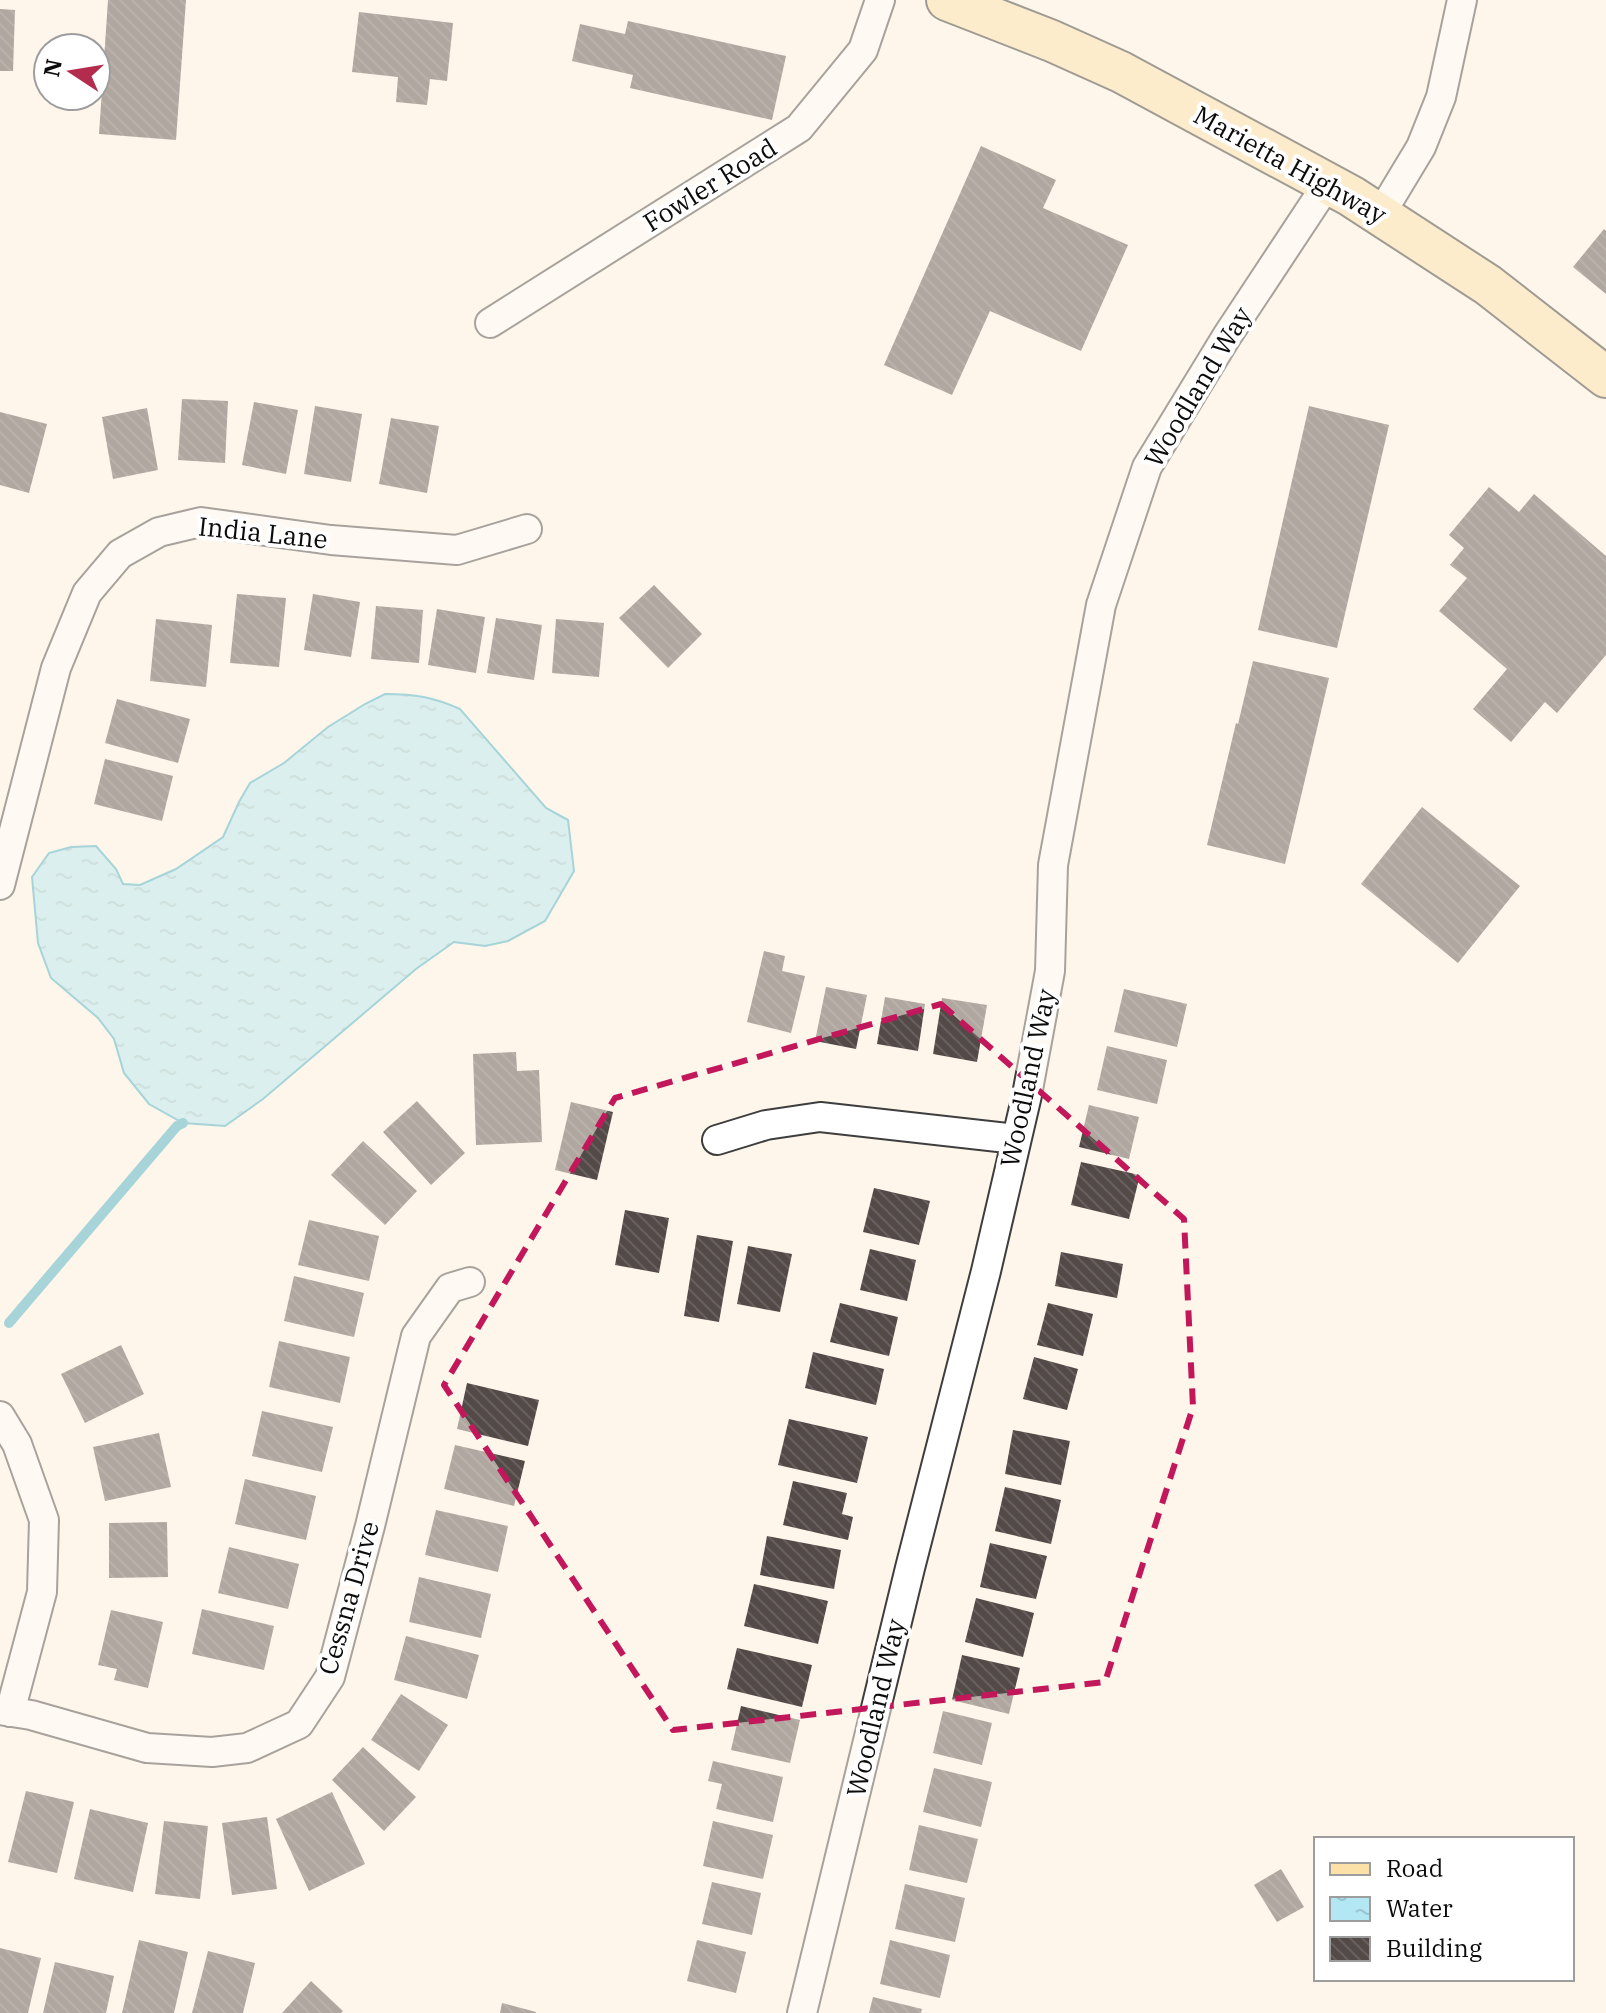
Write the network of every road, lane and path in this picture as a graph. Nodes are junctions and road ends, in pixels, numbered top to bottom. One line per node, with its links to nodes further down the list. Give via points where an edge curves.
1 (880, 0): 6 (street, Fowler Road, via 863,50 799,128)
2 (1462, 0): 5 (street, via 1441,97 1421,147)
3 (956, 2): 4 (main road, Marietta Highway, via 1121,72)
4 (1328, 183): 5 (main road, Marietta Highway); 10 (street, Woodland Way, via 1147,467 1101,605 1053,865 1050,971)
5 (1380, 215): 7 (main road, Marietta Highway, via 1488,285)
6 (490, 323)
7 (1606, 377)
8 (527, 529): 9 (street, India Lane, via 457,550 201,522 159,532 120,554 87,593 56,668)
9 (0, 885)
10 (1016, 1139): 11 (street, via 820,1117); 15 (street, Woodland Way)
11 (717, 1140)
12 (470, 1282): 14 (street, Cessna Drive, via 450,1288 416,1336 330,1677 299,1724 247,1748 212,1752 147,1748)
13 (0, 1416): 14 (street, via 17,1444 44,1520 42,1592)
14 (5, 1711)
15 (802, 2013)

